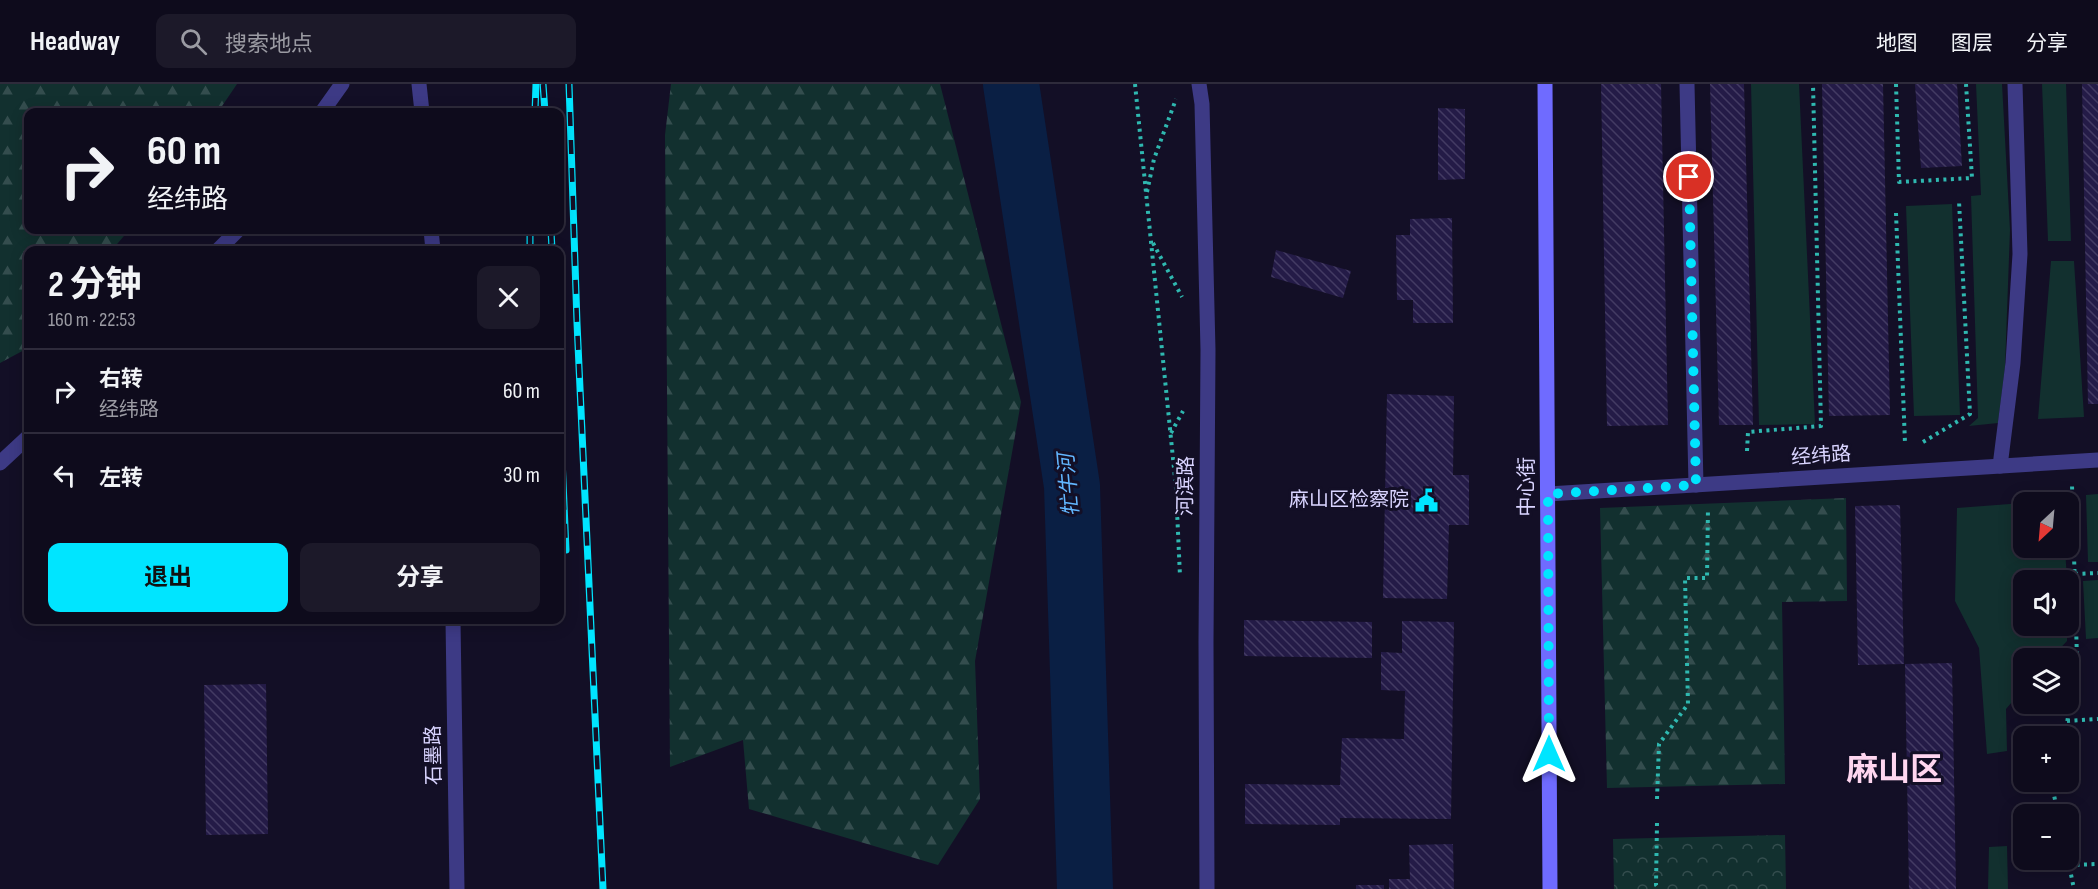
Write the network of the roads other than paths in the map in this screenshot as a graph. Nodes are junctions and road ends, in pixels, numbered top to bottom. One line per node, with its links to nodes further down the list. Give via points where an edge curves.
1 (342, 84): 7 (street)
2 (419, 84): 8 (street)
3 (1199, 84): 19 (street, 河滨路, via 1208,350)
4 (1545, 84): 16 (main road, 中心街)
5 (1687, 84): 15 (street)
6 (2015, 84): 14 (street, via 2020,254 2013,363)
7 (325, 108)
8 (422, 108)
9 (234, 234): 10 (street)
10 (222, 246)
11 (24, 441): 13 (street)
12 (2098, 460): 14 (street, 经纬路)
13 (0, 463)
14 (2000, 466): 15 (street, 经纬路)
15 (1702, 484): 16 (street, 经纬路)
16 (1548, 494): 20 (main road, 中心街)
17 (453, 624): 18 (street, 石墨路)
18 (458, 889)
19 (1207, 889)
20 (1550, 889)

